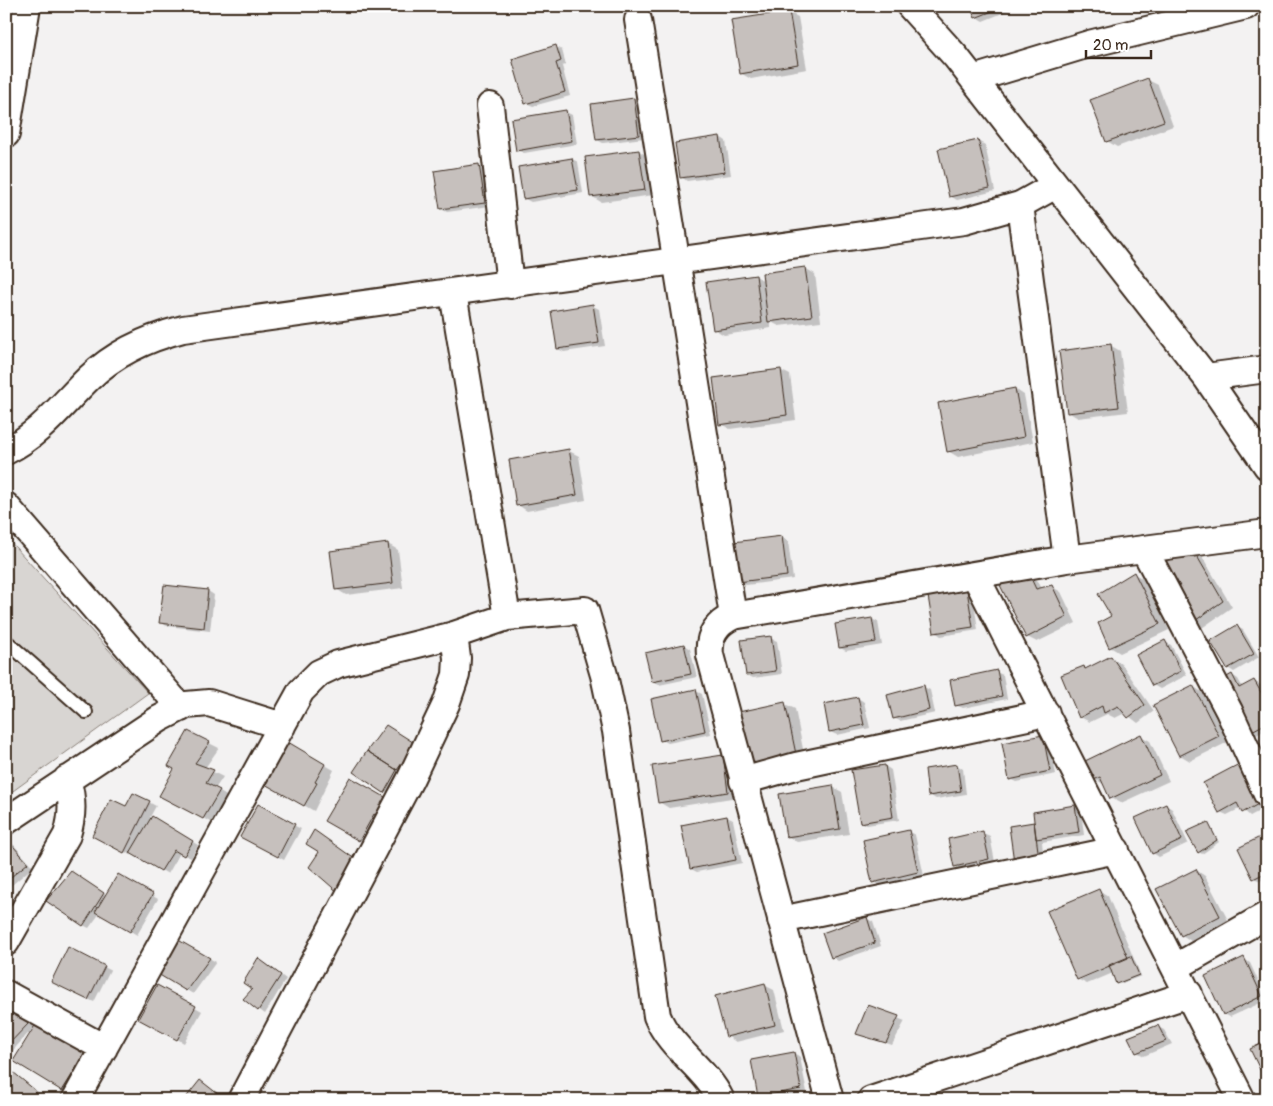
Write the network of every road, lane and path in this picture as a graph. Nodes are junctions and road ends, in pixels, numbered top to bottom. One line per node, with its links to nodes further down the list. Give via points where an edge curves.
1 (27, 6): 7 (street)
2 (1246, 6): 5 (street, via 1089,44)
3 (914, 7): 5 (street)
4 (638, 20): 10 (street)
5 (973, 79): 8 (street)
6 (490, 106): 11 (street)
7 (6, 134)
8 (1056, 185): 9 (street); 14 (street)
9 (1020, 205): 10 (street, via 964,221); 20 (street)
10 (678, 261): 11 (street); 22 (street)
11 (510, 285): 12 (street)
12 (453, 293): 15 (street, via 206,326 161,335 106,364 90,376 46,423); 23 (street)
13 (1267, 369): 14 (street)
14 (1206, 377): 16 (street)
15 (6, 451)
16 (1267, 466)
17 (6, 506): 26 (street)
18 (1267, 533): 19 (street)
19 (1144, 549): 20 (street); 32 (street, via 1229,711)
20 (1067, 560): 21 (street)
21 (975, 575): 22 (street); 28 (street)
22 (733, 616): 31 (street, via 719,624 709,647)
23 (507, 617): 24 (street); 44 (street, via 585,610 616,731 657,1016 668,1038 698,1067)
24 (454, 635): 29 (street, via 330,667 309,681); 43 (street, via 456,674 446,704 410,780)
25 (6, 641): 27 (lane)
26 (181, 708): 29 (street, via 209,704); 30 (street)
27 (86, 712)
28 (1046, 713): 31 (street, via 796,766); 34 (street)
29 (282, 726): 41 (street)
30 (67, 779): 33 (street); 37 (street, via 72,805 66,835)
31 (742, 781): 36 (street)
32 (1267, 794)
33 (6, 821)
34 (1116, 850): 36 (street); 38 (street)
35 (1267, 914): 38 (street)
36 (781, 920): 45 (street)
37 (6, 942)
38 (1176, 967): 40 (street)
39 (6, 994): 41 (street)
40 (1189, 994): 46 (street); 47 (street)
41 (104, 1048): 42 (street)
42 (75, 1100)
43 (241, 1100)
44 (721, 1100)
45 (830, 1100)
46 (870, 1100)
47 (1242, 1100)

